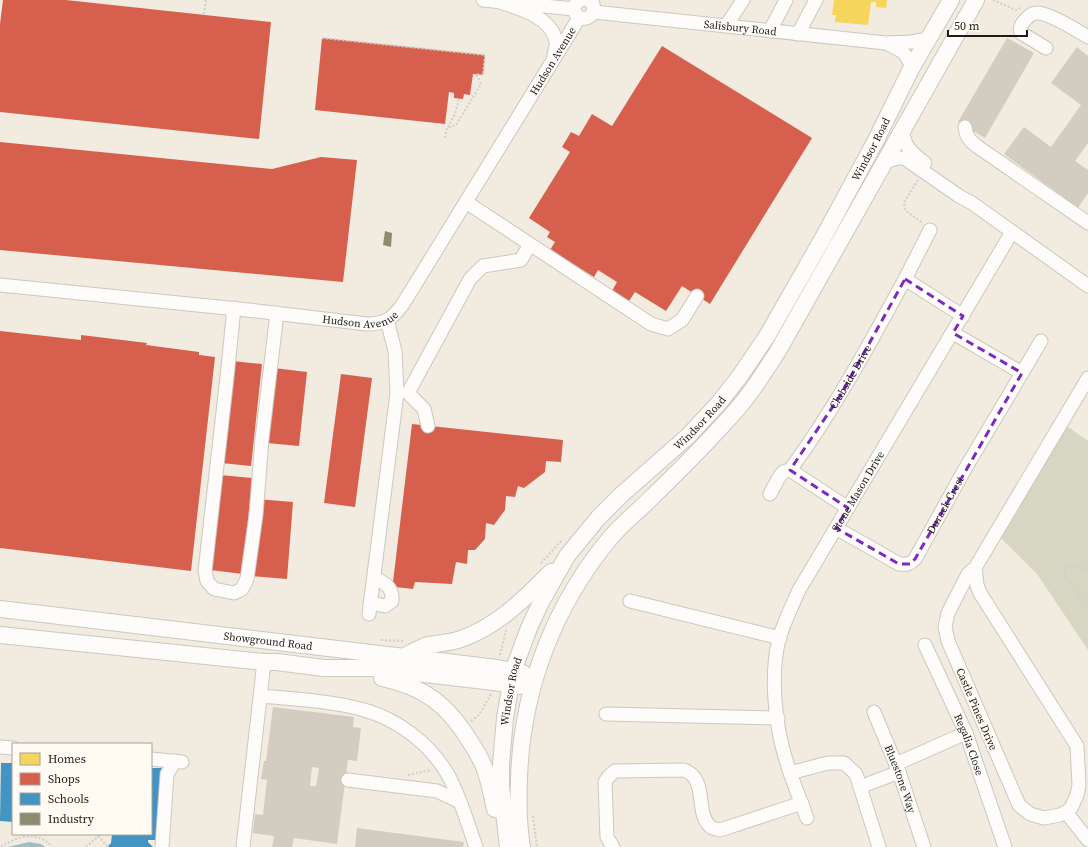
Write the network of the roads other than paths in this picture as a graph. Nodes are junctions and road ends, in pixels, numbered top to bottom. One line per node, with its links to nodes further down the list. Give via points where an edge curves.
1 (483, 0): 7 (street, Salisbury Road)
2 (743, 0): 9 (street)
3 (786, 0): 10 (street)
4 (816, 0): 11 (street)
5 (951, 0): 13 (main road, Windsor Road)
6 (976, 0): 19 (main road, Windsor Road)
7 (497, 1): 8 (street, Salisbury Road); 16 (street, via 530,12 551,27 556,43)
8 (585, 6): 9 (street, Salisbury Road); 16 (street, Hudson Avenue)
9 (726, 26): 10 (street, Salisbury Road)
10 (770, 31): 11 (street, Salisbury Road)
11 (798, 34): 14 (street, Salisbury Road)
12 (1088, 37): 15 (street, via 1049,16 1031,14 1022,23 1021,33)
13 (928, 39): 14 (street, Salisbury Road); 17 (main road, Windsor Road)
14 (886, 43): 17 (street, Salisbury Road, via 900,49)
15 (1046, 48)
16 (552, 61): 21 (street, Hudson Avenue)
17 (912, 68): 44 (main road, Windsor Road, via 824,238 767,336 740,376 688,436 620,496)
18 (965, 127): 23 (street, via 968,139 978,147)
19 (902, 130): 20 (main road, Windsor Road); 22 (street, via 905,145 909,150 960,188)
20 (884, 162): 22 (street, via 904,158); 56 (main road, Windsor Road, via 778,351 757,383 731,416 623,525 592,561 566,602)
21 (466, 202): 26 (street); 34 (street, Hudson Avenue, via 397,313)
22 (972, 203): 25 (street)
23 (1088, 223)
24 (930, 230): 27 (street, Clubside Drive)
25 (1012, 232): 29 (street); 33 (street, Stone Mason Drive)
26 (530, 244): 30 (street, via 651,324 668,329 682,320); 39 (street, via 520,260 483,266 470,278 408,393 424,410)
27 (905, 280): 33 (street); 40 (street, Clubside Drive, via 840,396)
28 (0, 285): 31 (street, Hudson Avenue)
29 (1088, 286)
30 (697, 296)
31 (234, 308): 32 (street, Hudson Avenue); 32 (street, via 205,571 206,581 214,589 234,593 242,589 248,579)
32 (277, 313): 34 (street, Hudson Avenue, via 367,324)
33 (963, 316): 35 (street, Stone Mason Drive)
34 (387, 320): 46 (street, via 395,351 397,393)
35 (953, 333): 37 (street); 42 (street, Stone Mason Drive)
36 (1041, 341): 37 (street, Durack Crest)
37 (1022, 373): 43 (street, Durack Crest, via 910,564 899,564)
38 (1088, 378): 45 (street, Castle Pines Drive)
39 (428, 426)
40 (790, 470): 41 (street, Clubside Drive, via 783,472); 42 (street)
41 (770, 494)
42 (848, 508): 43 (street, Stone Mason Drive)
43 (836, 528): 50 (street, Stone Mason Drive, via 799,590)
44 (567, 556): 52 (main road, via 516,607 500,619 460,639 425,646); 55 (main road, Windsor Road, via 529,628)
45 (975, 568): 71 (street, via 980,593 1077,746 1079,785 1074,804); 71 (street, Castle Pines Drive, via 968,574 948,612 945,627 948,641 1019,805 1036,817 1044,818)
46 (374, 577): 46 (street, via 370,609 385,606 392,601 392,593 388,586)
47 (630, 601): 50 (street)
48 (0, 610): 52 (main road, Showground Road)
49 (0, 635): 53 (main road, Showground Road)
50 (780, 638): 60 (street, Stone Mason Drive, via 775,662)
51 (925, 645): 61 (street, Regalia Close)
52 (403, 657): 55 (main road, Showground Road)
53 (264, 662): 54 (main road, Showground Road); 57 (street)
54 (324, 668): 55 (main road, Showground Road, via 372,668 494,682); 77 (main road, via 404,683 442,705 462,728 486,773)
55 (512, 678): 56 (main road, Showground Road); 78 (main road, Windsor Road, via 501,764)
56 (533, 682): 79 (main road, Windsor Road, via 519,765)
57 (261, 696): 69 (street, via 352,707 388,720 411,734 438,759); 75 (street)
58 (874, 712): 65 (street, Bluestone Way)
59 (606, 714): 60 (street)
60 (778, 718): 66 (street, Stone Mason Drive)
61 (966, 733): 65 (street); 83 (street, Regalia Close)
62 (0, 747): 63 (street)
63 (12, 748)
64 (152, 759): 74 (street, via 178,761 168,774)
65 (897, 768): 68 (street); 82 (street, Bluestone Way)
66 (790, 773): 68 (street, via 828,763 844,763 856,774); 70 (street, Stone Mason Drive)
67 (348, 780): 69 (street, via 437,791)
68 (860, 787): 81 (street)
69 (460, 802): 76 (street)
70 (802, 803): 72 (street, Stone Mason Drive); 80 (street, via 720,830 712,828 705,820 692,772 615,771 605,782 607,837)
71 (1066, 812): 73 (street)
72 (807, 818)
73 (1088, 840)
74 (162, 847)
75 (243, 847)
76 (476, 847)
77 (505, 847)
78 (508, 847)
79 (522, 847)
80 (613, 847)
81 (879, 847)
82 (924, 847)
83 (1005, 847)

